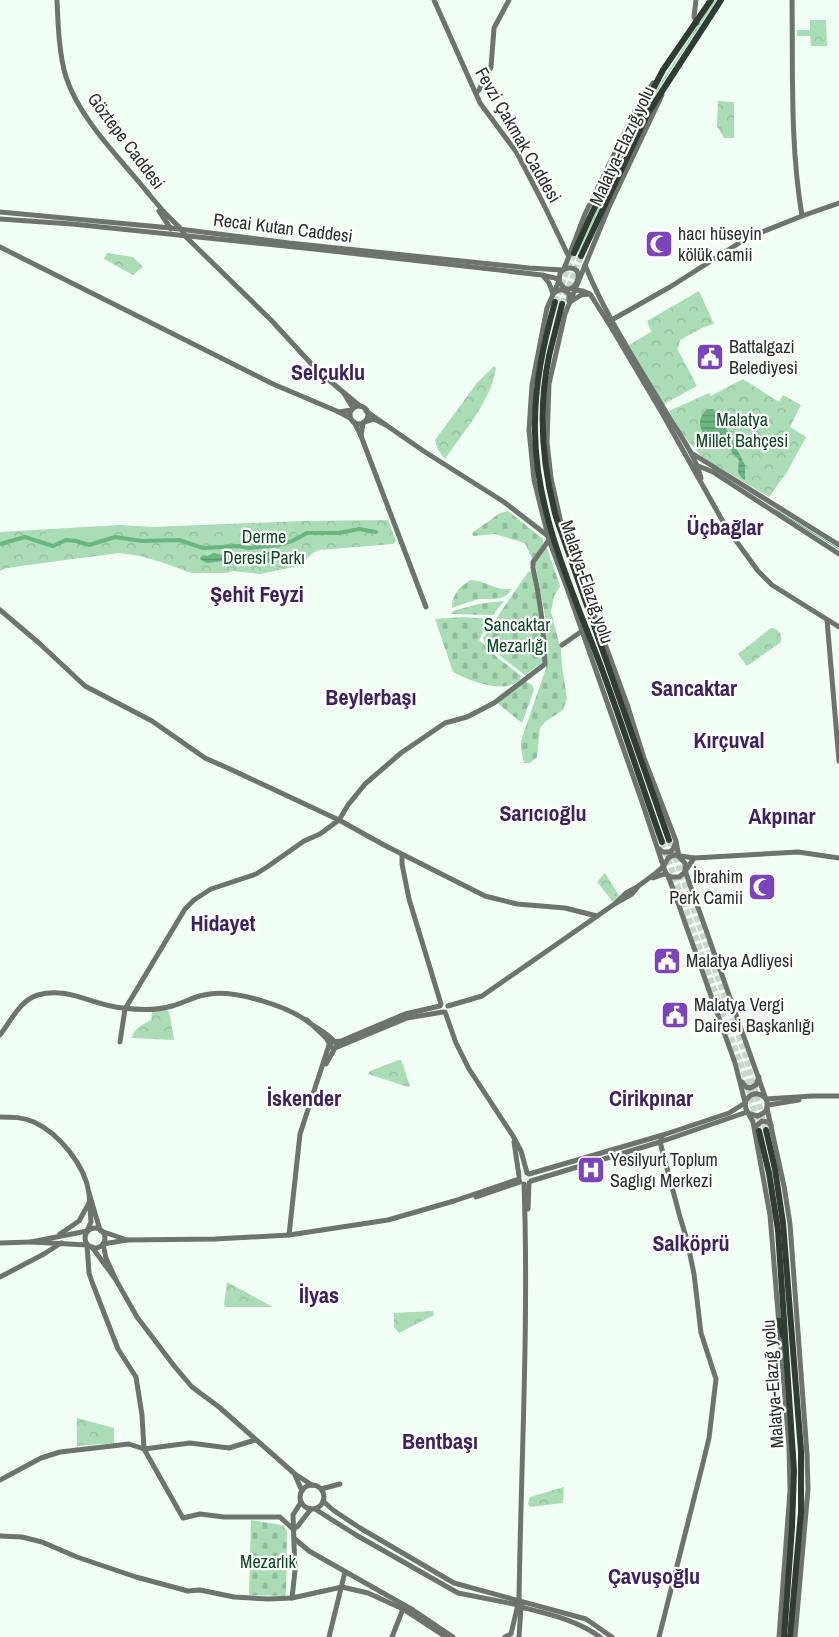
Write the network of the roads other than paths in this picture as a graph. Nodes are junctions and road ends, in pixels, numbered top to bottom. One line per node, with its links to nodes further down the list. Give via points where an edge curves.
1 (52, 0): 9 (main road)
2 (57, 0): 9 (main road, Göztepe Caddesi)
3 (434, 0): 12 (main road, Fevzi Çakmak Caddesi)
4 (509, 0): 12 (main road, via 494,28 491,67)
5 (696, 0): 10 (main road, via 694,17)
6 (711, 0): 10 (highway)
7 (721, 0): 11 (highway, Malatya-Elazığ yolu)
8 (792, 0): 16 (main road, via 794,147)
9 (58, 15): 13 (main road, Göztepe Caddesi, via 63,65 70,87 101,137)
10 (697, 23): 23 (highway, via 663,70 590,217)
11 (670, 79): 23 (highway, via 645,120); 24 (main road, Malatya-Elazığ yolu, via 611,202)
12 (476, 93): 23 (main road, Fevzi Çakmak Caddesi, via 516,153)
13 (147, 192): 18 (main road, Göztepe Caddesi); 19 (main road)
14 (839, 204): 16 (main road)
15 (0, 212): 18 (main road, Recai Kutan Caddesi)
16 (802, 216): 32 (main road, via 747,238)
17 (0, 219): 20 (main road, Recai Kutan Caddesi)
18 (171, 228): 19 (main road, Recai Kutan Caddesi); 20 (main road, Göztepe Caddesi)
19 (182, 230): 21 (main road); 25 (main road, Recai Kutan Caddesi)
20 (176, 235): 21 (main road, Recai Kutan Caddesi)
21 (185, 236): 26 (main road, Recai Kutan Caddesi); 33 (main road)
22 (0, 247): 37 (main road, via 264,380)
23 (575, 255): 25 (main road)
24 (585, 265): 28 (main road, Malatya-Elazığ yolu); 32 (main road)
25 (563, 270): 27 (main road); 28 (main road, via 571,268 576,271)
26 (543, 276): 27 (main road, Recai Kutan Caddesi); 31 (main road)
27 (559, 280): 28 (main road, via 567,288); 31 (main road)
28 (578, 282): 29 (main road, Malatya-Elazığ yolu)
29 (575, 290): 30 (main road); 31 (main road, Malatya-Elazığ yolu)
30 (590, 294): 31 (main road); 32 (main road)
31 (558, 300): 47 (main road, Malatya-Elazığ yolu, via 547,308 532,385 529,430 534,480); 54 (highway, Malatya-Elazığ yolu, via 540,363 534,434 540,488); 58 (highway, Malatya-Elazığ yolu, via 545,382 542,422 545,464 556,517); 58 (main road, Malatya-Elazığ yolu, via 565,314 547,403 547,442 556,502 627,704)
32 (610, 321): 42 (main road); 43 (main road)
33 (342, 392): 34 (main road); 35 (main road)
34 (360, 406): 35 (main road); 36 (main road)
35 (352, 409): 37 (main road); 38 (main road)
36 (366, 411): 39 (main road); 40 (main road)
37 (339, 412): 38 (main road)
38 (352, 420): 39 (main road, via 358,424); 41 (main road)
39 (363, 422): 40 (main road, via 374,419); 41 (main road)
40 (386, 425): 47 (main road, via 504,502)
41 (361, 436): 50 (main road)
42 (692, 454): 43 (main road); 45 (main road); 48 (main road)
43 (685, 455): 44 (main road)
44 (691, 464): 45 (main road); 46 (main road)
45 (697, 465): 46 (main road); 49 (main road, via 713,472)
46 (704, 486): 52 (main road, via 726,528 758,571 772,585)
47 (549, 538): 54 (main road, Malatya-Elazığ yolu); 57 (main road, via 532,568 541,602 545,664 494,703 467,717 448,722 402,753 365,784)
48 (839, 545)
49 (839, 554)
50 (426, 607)
51 (0, 610): 57 (main road, via 84,686 152,722 205,758)
52 (827, 620): 53 (main road); 56 (main road)
53 (839, 627)
54 (583, 628): 55 (main road); 58 (highway, Malatya-Elazığ yolu); 58 (main road, Malatya-Elazığ yolu, via 586,643)
55 (562, 645)
56 (839, 761)
57 (339, 820): 59 (main road); 71 (main road, via 256,874 211,889 194,900 185,909)
58 (666, 842): 60 (main road); 63 (main road)
59 (402, 855): 69 (main road, via 485,896); 70 (main road, via 409,899)
60 (679, 857): 61 (main road); 63 (main road, via 668,858); 64 (main road, via 686,863)
61 (694, 858): 62 (main road, via 798,852); 64 (main road)
62 (839, 858)
63 (664, 866): 65 (main road); 66 (main road)
64 (685, 870): 65 (main road, via 679,877); 67 (main road)
65 (668, 876): 66 (main road); 68 (main road)
66 (650, 878): 69 (main road)
67 (689, 882): 68 (main road, via 678,880); 79 (main road)
68 (673, 888): 80 (main road)
69 (596, 916): 72 (main road, via 482,996)
70 (440, 1005): 72 (main road, via 446,1003); 77 (main road, via 405,1014)
71 (126, 1008): 73 (main road, via 153,1010 204,994 225,993 273,1004); 74 (main road, via 102,1006 69,993 40,994 22,1005); 75 (main road)
72 (446, 1010): 77 (main road, via 407,1018); 89 (main road, via 456,1043 469,1069)
73 (307, 1020): 76 (main road); 77 (main road)
74 (0, 1035)
75 (120, 1042)
76 (329, 1045): 77 (main road, via 332,1048); 78 (main road)
77 (335, 1045): 78 (main road)
78 (321, 1073): 97 (main road, via 300,1134)
79 (759, 1076): 80 (main road, via 756,1085 750,1088); 82 (main road)
80 (740, 1080): 83 (main road)
81 (839, 1098): 82 (main road); 84 (main road, via 790,1100)
82 (766, 1099): 83 (main road, via 756,1094); 84 (main road)
83 (745, 1102): 85 (main road); 88 (main road, via 729,1113)
84 (767, 1107): 85 (main road, via 758,1116); 87 (main road)
85 (748, 1113): 87 (main road); 90 (main road)
86 (0, 1117): 93 (main road, via 34,1122 50,1132 79,1164)
87 (763, 1129): 107 (main road); 108 (highway, via 775,1169 783,1224); 109 (highway, Malatya-Elazığ yolu, via 778,1230); 110 (main road, via 788,1204)
88 (663, 1135): 90 (main road); 91 (main road)
89 (513, 1136): 91 (main road); 92 (main road)
90 (660, 1142): 92 (main road); 146 (main road, via 688,1240 701,1334 716,1379 703,1463)
91 (528, 1173): 92 (main road); 92 (main road, via 524,1172)
92 (524, 1181): 97 (main road, via 388,1220); 134 (main road, via 526,1326)
93 (90, 1193): 94 (main road); 95 (main road)
94 (89, 1202): 96 (main road, via 91,1222); 98 (main road, via 79,1221)
95 (101, 1230): 96 (main road); 99 (main road); 103 (main road)
96 (87, 1231): 98 (main road); 104 (main road, via 85,1237)
97 (289, 1235): 99 (main road)
98 (57, 1236): 100 (main road)
99 (127, 1240): 103 (main road)
100 (31, 1242): 101 (main road); 102 (main road)
101 (61, 1242): 104 (main road); 105 (main road)
102 (0, 1243)
103 (103, 1244): 104 (main road, via 98,1248); 106 (main road)
104 (89, 1246): 106 (main road); 112 (main road, via 88,1273 118,1349 136,1377)
105 (0, 1277)
106 (116, 1280): 111 (main road, via 137,1316 192,1387)
107 (779, 1322): 109 (highway); 130 (main road, via 789,1446 790,1491)
108 (791, 1322): 110 (main road); 127 (highway, via 801,1451)
109 (787, 1352): 123 (highway, Malatya-Elazığ yolu, via 794,1471)
110 (800, 1354): 122 (main road, via 808,1454)
111 (255, 1440): 112 (main road, via 229,1448 190,1443); 113 (main road)
112 (144, 1449): 114 (main road, via 129,1444 60,1452 41,1458); 125 (main road, via 183,1518 200,1514)
113 (295, 1474): 116 (main road); 118 (main road)
114 (0, 1480)
115 (340, 1484): 117 (main road)
116 (312, 1485): 117 (main road); 118 (main road)
117 (320, 1489): 119 (main road)
118 (302, 1491): 120 (main road)
119 (323, 1501): 121 (main road); 134 (main road, via 360,1528 454,1583)
120 (300, 1502): 121 (main road); 124 (main road)
121 (313, 1509): 126 (main road); 134 (main road, via 458,1593)
122 (806, 1509): 127 (main road); 148 (main road)
123 (793, 1511): 130 (main road); 136 (highway, Malatya-Elazığ yolu)
124 (293, 1515): 125 (main road); 126 (main road)
125 (280, 1517): 126 (main road)
126 (294, 1528): 129 (main road)
127 (799, 1533): 148 (highway)
128 (0, 1536): 133 (main road, via 42,1542 136,1577 188,1591 200,1590 234,1597)
129 (295, 1539): 131 (main road); 133 (main road)
130 (785, 1543): 137 (main road)
131 (345, 1572): 132 (main road); 141 (main road, via 413,1610)
132 (342, 1587): 133 (main road); 135 (main road, via 368,1593); 138 (main road)
133 (292, 1598)
134 (521, 1604): 142 (main road, via 511,1634); 143 (main road); 144 (main road, via 579,1624); 145 (main road, via 586,1619)
135 (403, 1609): 139 (main road); 140 (main road)
136 (785, 1621): 137 (main road); 148 (highway, Malatya-Elazığ yolu)
137 (780, 1630): 147 (main road)
138 (329, 1637)
139 (392, 1637)
140 (446, 1637)
141 (453, 1637)
142 (506, 1637)
143 (519, 1637)
144 (600, 1637)
145 (612, 1637)
146 (659, 1637)
147 (779, 1637)
148 (790, 1637)

